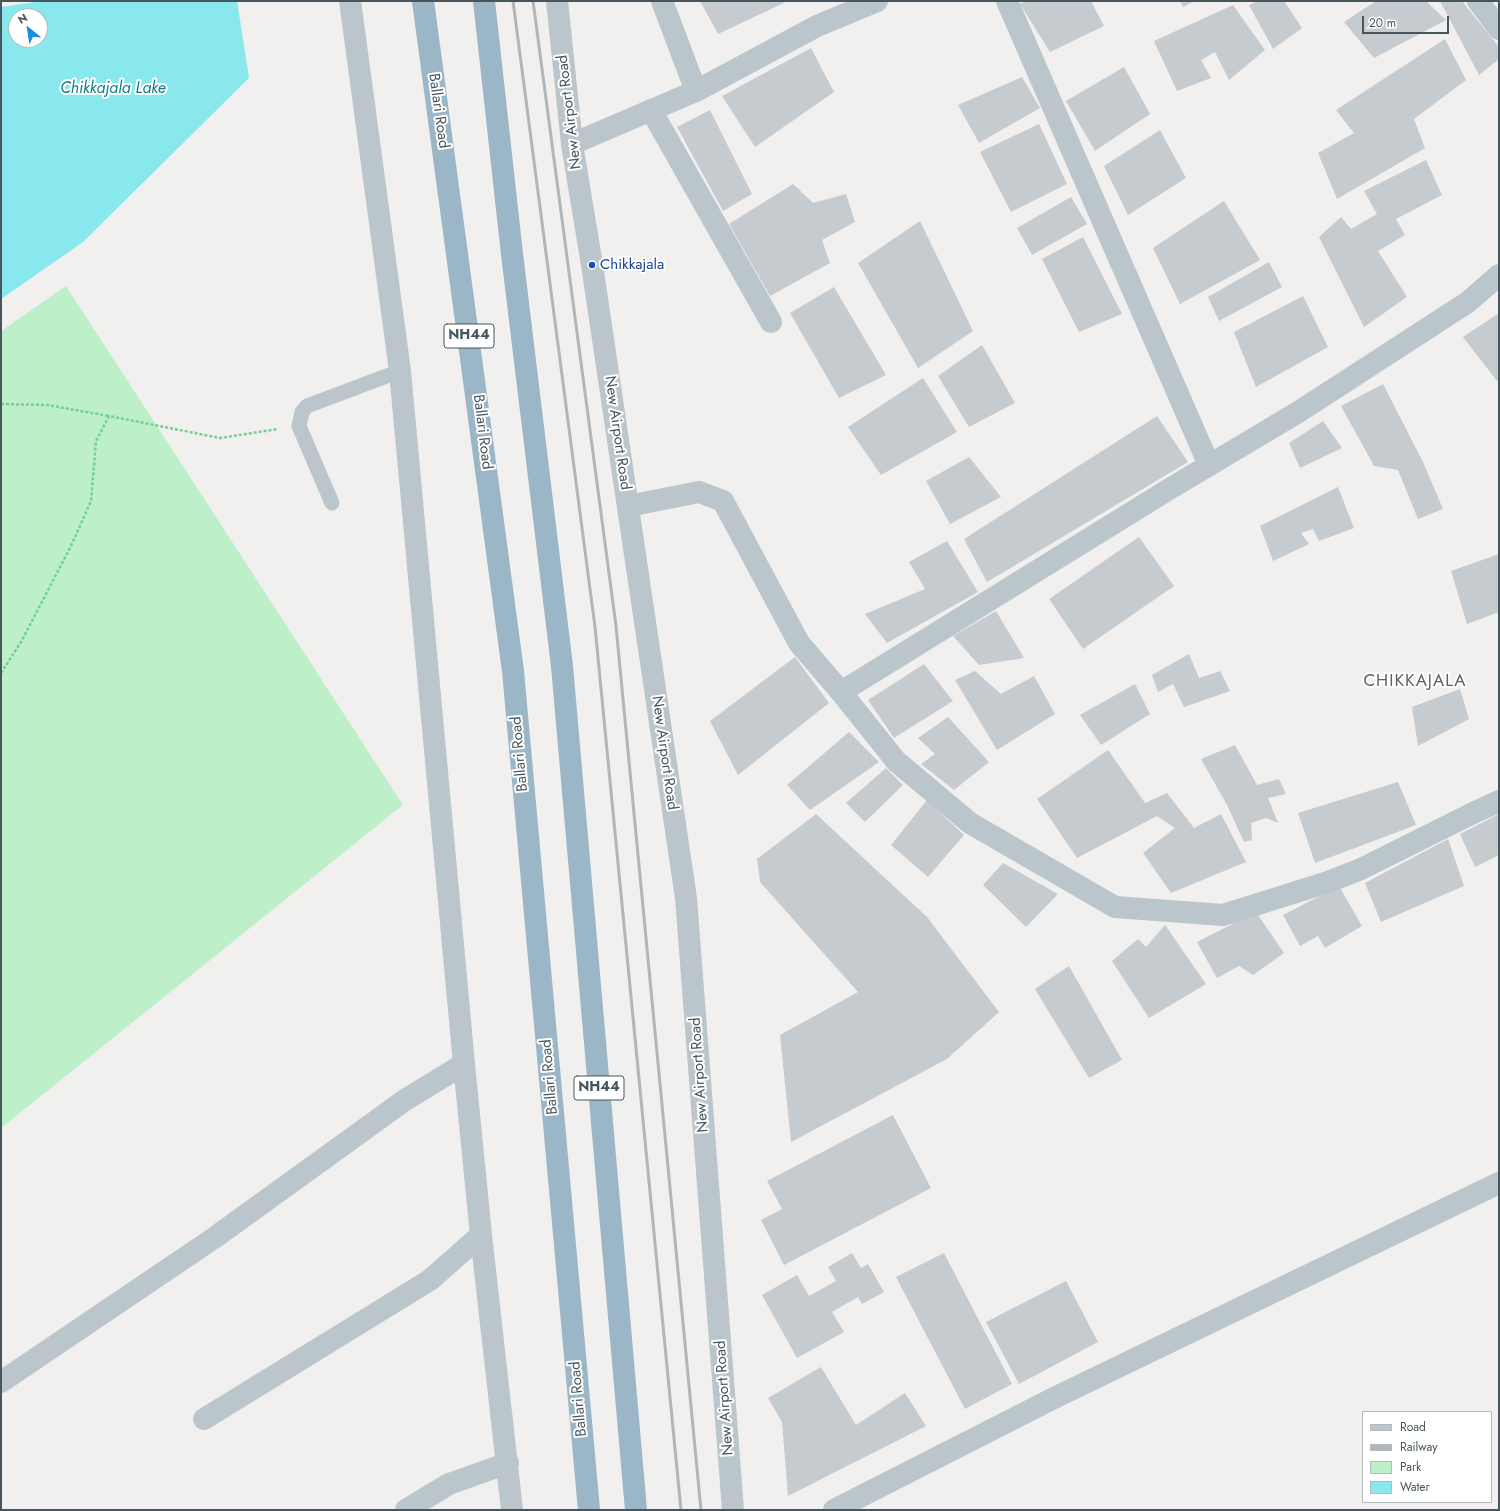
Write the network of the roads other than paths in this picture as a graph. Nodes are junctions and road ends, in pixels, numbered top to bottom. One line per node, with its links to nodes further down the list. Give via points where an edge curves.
1 (350, 1): 15 (street)
2 (423, 1): 29 (highway, Ballari Road / NH44, via 513,671)
3 (484, 1): 30 (highway, NH44, via 562,666)
4 (557, 1): 12 (street, New Airport Road)
5 (662, 1): 10 (street)
6 (877, 1): 10 (street, via 817,26)
7 (1007, 1): 16 (street)
8 (1478, 1): 9 (street)
9 (1499, 29)
10 (696, 91): 11 (street)
11 (651, 110): 12 (street); 14 (street)
12 (572, 144): 18 (street, New Airport Road)
13 (1499, 275): 16 (street, via 1468,302 1300,411)
14 (771, 322)
15 (400, 371): 17 (lane, via 307,406 302,412 299,426); 21 (street)
16 (1209, 465): 19 (street)
17 (332, 503)
18 (628, 506): 19 (street, via 699,492 724,501 799,643); 31 (street, New Airport Road, via 686,898)
19 (841, 692): 20 (street, via 896,761 970,823 1115,908 1223,914 1328,882 1361,869)
20 (1499, 801)
21 (464, 1064): 23 (street); 24 (street, via 406,1100 214,1238)
22 (1499, 1183): 32 (street, via 1056,1397)
23 (481, 1235): 25 (street, via 430,1280); 26 (street)
24 (1, 1382)
25 (204, 1419)
26 (508, 1463): 27 (street, via 449,1484); 28 (street)
27 (406, 1510)
28 (512, 1510)
29 (589, 1510)
30 (636, 1510)
31 (733, 1510)
32 (834, 1510)

